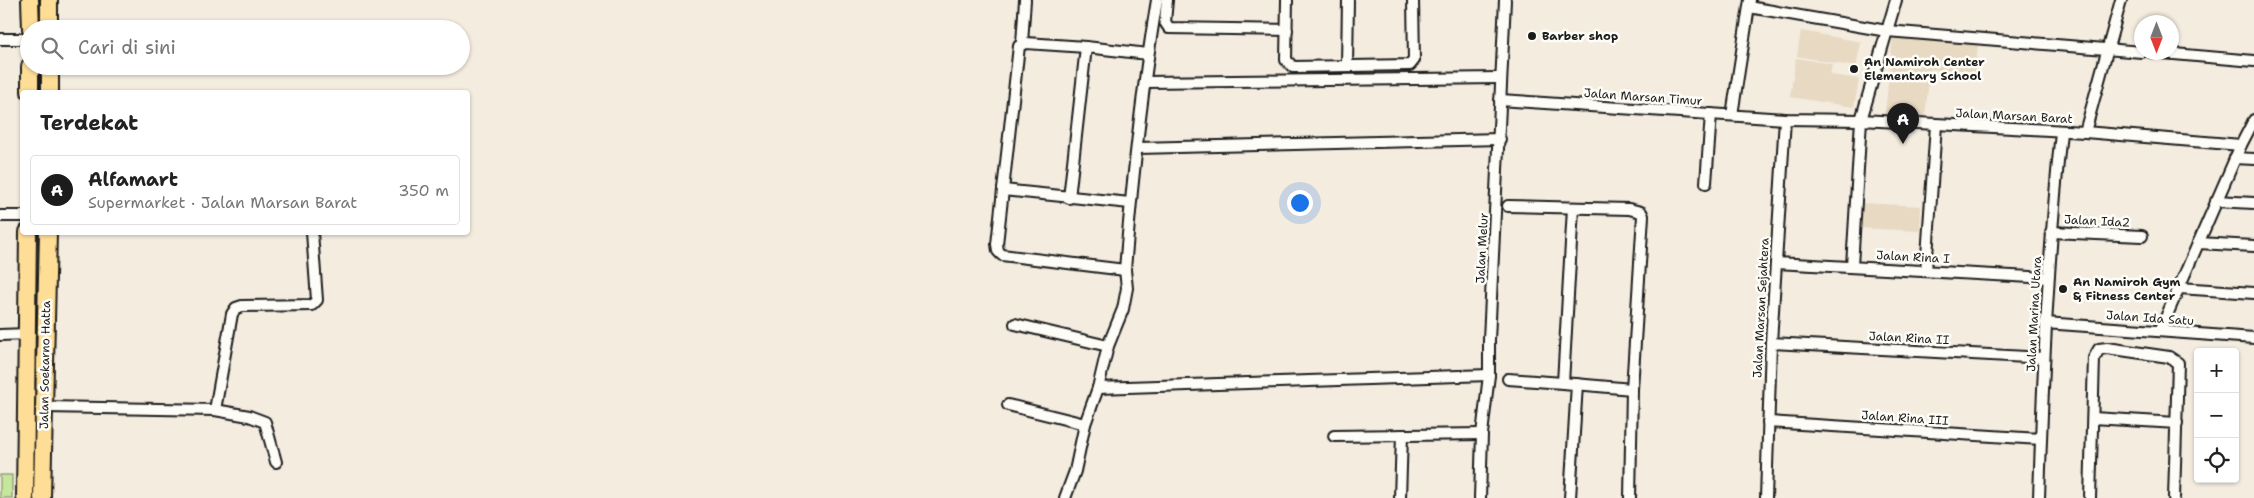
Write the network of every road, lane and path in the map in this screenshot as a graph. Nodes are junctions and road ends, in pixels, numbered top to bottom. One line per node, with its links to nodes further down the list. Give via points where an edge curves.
1 (30, 0): 13 (main road)
2 (50, 0): 14 (main road)
3 (1025, 0): 19 (street)
4 (1157, 0): 23 (street)
5 (1167, 0): 15 (street, via 1165,22 1169,28)
6 (1287, 0): 15 (street)
7 (1348, 0): 26 (street)
8 (1413, 0): 26 (street, via 1413,64)
9 (1505, 0): 29 (street, Jalan Melur)
10 (1896, 0): 16 (street)
11 (2121, 0): 21 (street)
12 (1749, 4): 16 (street); 35 (street)
13 (30, 20)
14 (50, 20)
15 (1287, 30): 26 (street, via 1286,60 1294,67)
16 (1887, 31): 21 (street); 37 (street)
17 (0, 39): 18 (street)
18 (20, 39)
19 (1022, 44): 20 (street); 48 (street, via 1019,46)
20 (1086, 47): 23 (street); 49 (street)
21 (2108, 49): 22 (street); 41 (street)
22 (2134, 51)
23 (1148, 54): 30 (street)
24 (2179, 55): 25 (street)
25 (2254, 61)
26 (1347, 66)
27 (30, 75): 31 (main road)
28 (50, 75): 32 (main road)
29 (1500, 78): 30 (street); 33 (street, Jalan Melur)
30 (1145, 82): 44 (street)
31 (30, 90)
32 (50, 90)
33 (1500, 100): 34 (street, Jalan Marsan Timur); 42 (street, Jalan Melur)
34 (1711, 114): 35 (street, Jalan Marsan Timur); 47 (street)
35 (1732, 114): 36 (street, Jalan Marsan Timur)
36 (1785, 119): 37 (street, Jalan Marsan Barat); 64 (street, Jalan Marsan Sejahtera)
37 (1862, 120): 39 (street, Jalan Marsan Barat); 65 (street)
38 (2254, 120): 43 (street)
39 (1936, 125): 40 (street, Jalan Marsan Barat); 67 (street)
40 (2060, 132): 41 (street, Jalan Marsan Barat); 57 (street, Jalan Marina Utara)
41 (2085, 132): 43 (street, Jalan Marsan Barat)
42 (1500, 139): 44 (street); 80 (street, Jalan Melur)
43 (2240, 145): 45 (street)
44 (1138, 148): 51 (street)
45 (2235, 158): 46 (street); 50 (street)
46 (2254, 159)
47 (1706, 183)
48 (1004, 190): 49 (street); 66 (street, via 997,244 1002,255)
49 (1069, 198): 51 (street)
50 (2216, 201): 52 (street); 62 (street)
51 (1130, 203): 66 (street)
52 (2254, 203)
53 (1508, 206): 54 (street)
54 (1573, 208): 82 (street); 85 (street, via 1629,209 1641,212 1643,216)
55 (0, 216): 56 (street)
56 (20, 216)
57 (2051, 232): 61 (street, Jalan Ida2); 68 (street, Jalan Marina Utara)
58 (28, 235): 75 (main road, Jalan Soekarno Hatta)
59 (48, 235): 87 (main road, Jalan Soekarno Hatta)
60 (312, 235): 88 (street, via 318,300 312,304 236,308 232,314)
61 (2142, 236)
62 (2198, 243): 63 (street); 69 (street)
63 (2254, 246)
64 (1776, 263): 65 (street, Jalan Rina I); 77 (street, Jalan Marsan Sejahtera)
65 (1852, 266): 67 (street, Jalan Rina I)
66 (1125, 270): 78 (street, via 1126,296)
67 (1926, 270): 68 (street, Jalan Rina I)
68 (2048, 278): 72 (street, Jalan Marina Utara)
69 (2180, 288): 70 (street); 73 (street)
70 (2254, 293)
71 (1015, 324): 78 (street)
72 (2045, 324): 73 (street, Jalan Ida Satu); 79 (street, Jalan Marina Utara)
73 (2160, 331): 76 (street, Jalan Ida Satu)
74 (0, 334): 75 (street)
75 (28, 334): 98 (main road, Jalan Soekarno Hatta)
76 (2254, 338)
77 (1772, 343): 79 (street, Jalan Rina II); 90 (street, Jalan Marsan Sejahtera)
78 (1108, 346): 84 (street)
79 (2044, 358): 96 (street, Jalan Marina Utara)
80 (1489, 375): 84 (street); 93 (street, Jalan Melur)
81 (1508, 379): 82 (street)
82 (1563, 383): 83 (street)
83 (1577, 384): 85 (street); 103 (street)
84 (1098, 388): 92 (street)
85 (1632, 389): 104 (street)
86 (1008, 405): 92 (street)
87 (44, 407): 88 (street); 99 (main road, Jalan Soekarno Hatta)
88 (215, 410): 97 (street, via 265,422)
89 (2093, 418): 91 (street); 91 (street, via 2094,358 2099,349 2107,348 2176,360 2179,370); 107 (street)
90 (1768, 422): 96 (street, Jalan Rina III); 105 (street, Jalan Marsan Sejahtera)
91 (2177, 423): 108 (street)
92 (1085, 424): 100 (street, via 1075,471)
93 (1482, 434): 94 (street); 102 (street, Jalan Melur)
94 (1402, 435): 95 (street); 101 (street)
95 (1334, 436)
96 (2041, 439): 106 (street, Jalan Marina Utara)
97 (276, 462)
98 (25, 498)
99 (42, 498)
100 (1065, 498)
101 (1400, 498)
102 (1480, 498)
103 (1570, 498)
104 (1630, 498)
105 (1766, 498)
106 (2038, 498)
107 (2090, 498)
108 (2174, 498)

